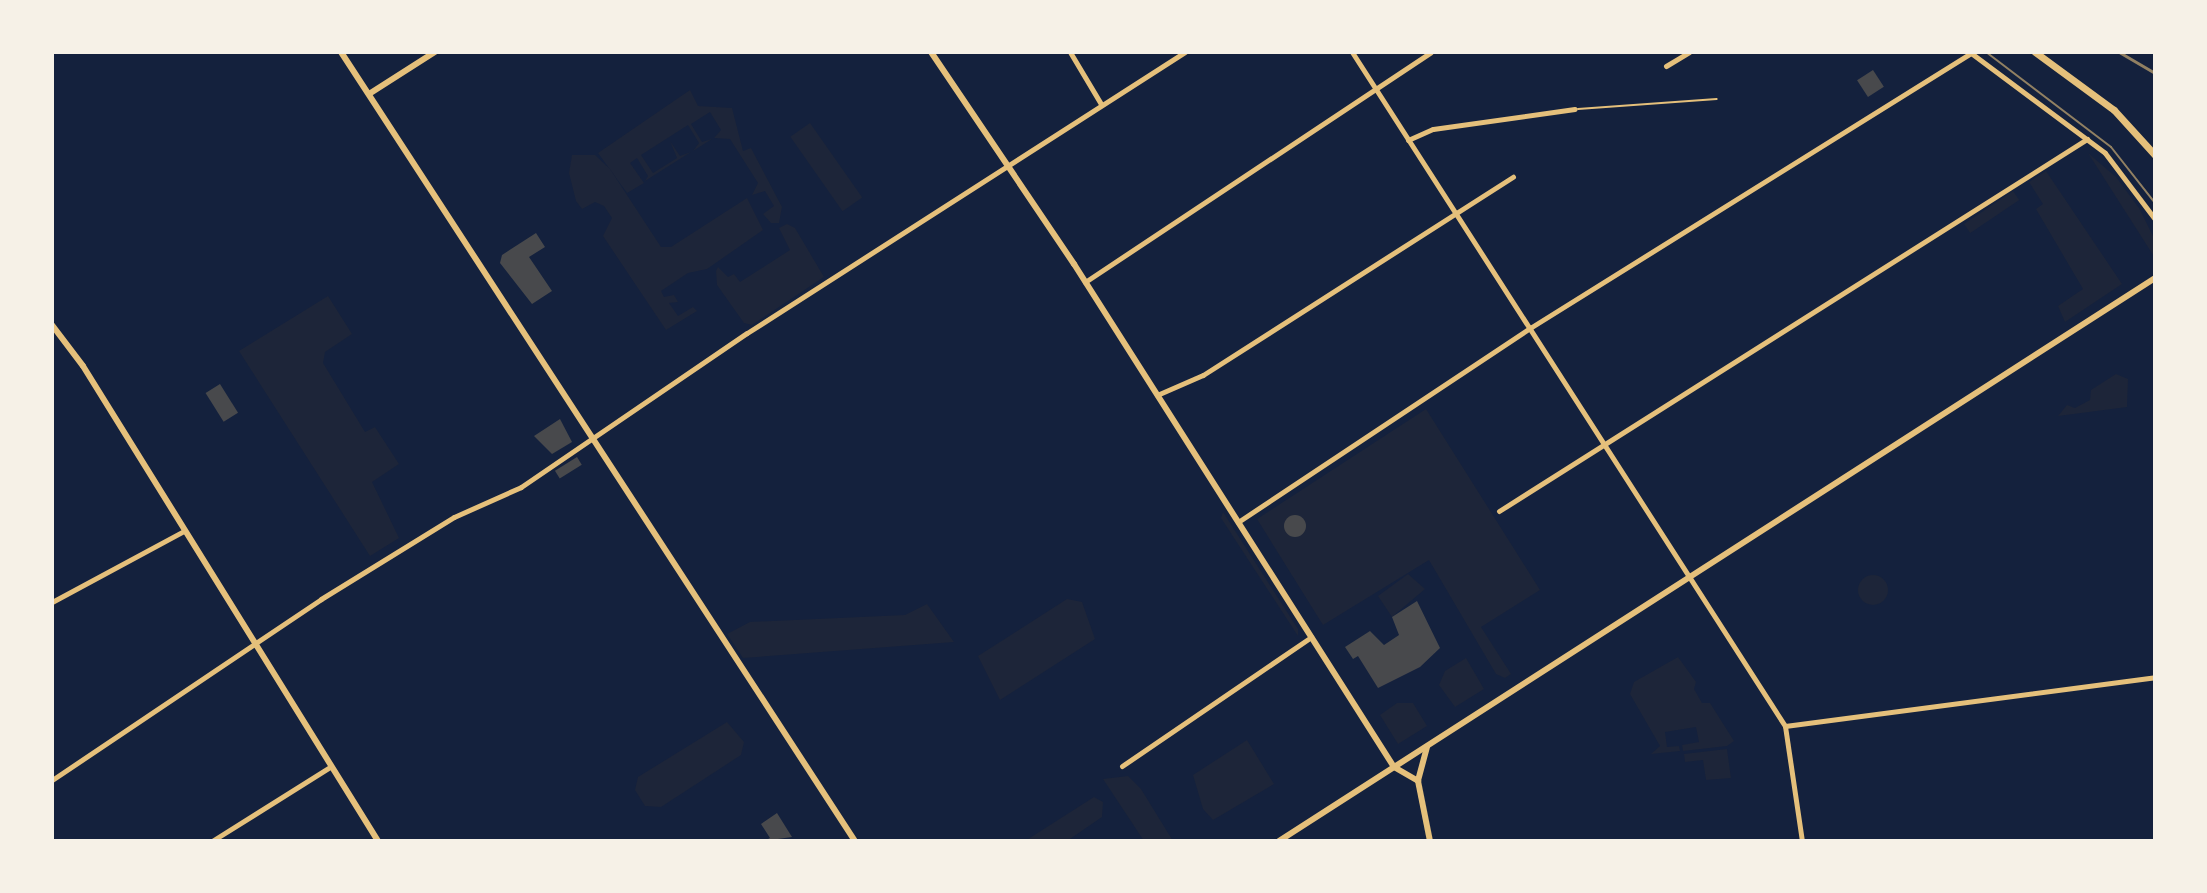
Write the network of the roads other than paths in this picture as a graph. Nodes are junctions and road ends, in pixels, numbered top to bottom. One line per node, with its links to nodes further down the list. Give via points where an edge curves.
1 (341, 52): 13 (street)
2 (435, 52): 13 (street)
3 (931, 52): 20 (street)
4 (1070, 52): 15 (street)
5 (1185, 52): 15 (street)
6 (1352, 52): 12 (street)
7 (1431, 52): 12 (street)
8 (1689, 52): 11 (street)
9 (2035, 52): 19 (main road, via 2114,110)
10 (1970, 53): 17 (street); 27 (street)
11 (1666, 66)
12 (1377, 92): 18 (street); 25 (street)
13 (369, 94): 29 (street)
14 (1717, 99): 16 (lane)
15 (1101, 104): 20 (street)
16 (1575, 109): 18 (street, via 1433,129)
17 (2087, 139): 23 (street, via 2124,172); 30 (street)
18 (1408, 140): 22 (street)
19 (2155, 155)
20 (1004, 166): 25 (street); 29 (street)
21 (1513, 177): 22 (street)
22 (1456, 214): 27 (street); 28 (street, via 1203,375)
23 (2155, 219)
24 (2155, 278): 34 (street)
25 (1085, 282): 28 (street)
26 (52, 325): 33 (street)
27 (1530, 328): 30 (street); 32 (street)
28 (1157, 395): 32 (street)
29 (594, 438): 37 (street, via 521,487 454,517); 48 (street)
30 (1606, 447): 31 (street); 34 (street)
31 (1499, 511)
32 (1238, 522): 36 (street)
33 (184, 531): 35 (street); 37 (street)
34 (1689, 579): 39 (street); 40 (street)
35 (52, 602)
36 (1311, 637): 41 (street); 43 (street)
37 (254, 643): 42 (street); 44 (street)
38 (2155, 677): 39 (street)
39 (1785, 726): 51 (street)
40 (1427, 746): 43 (street); 45 (street)
41 (1122, 766)
42 (330, 767): 46 (street); 47 (street)
43 (1394, 767): 45 (street); 49 (street)
44 (52, 780)
45 (1418, 781): 50 (street)
46 (212, 841)
47 (378, 841)
48 (855, 841)
49 (1279, 841)
50 (1430, 841)
51 (1802, 841)

